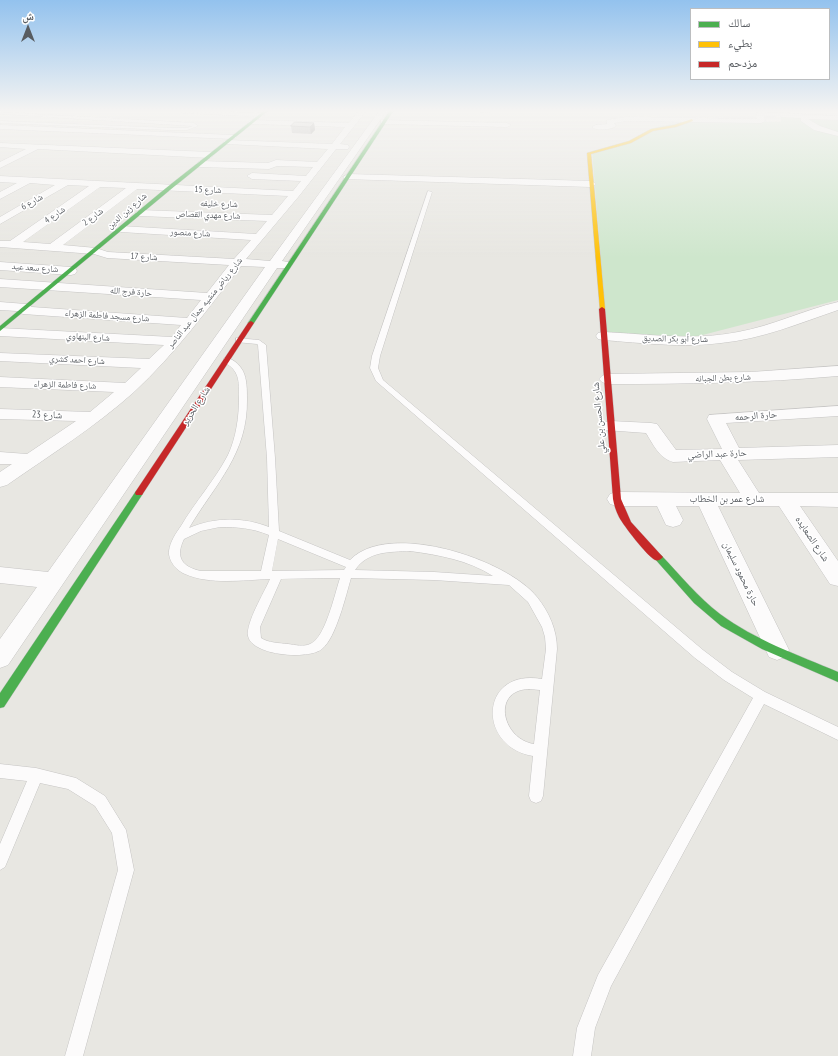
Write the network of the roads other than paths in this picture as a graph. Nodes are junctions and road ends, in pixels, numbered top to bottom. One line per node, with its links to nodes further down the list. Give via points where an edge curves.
1 (12, 159): 13 (street)
2 (205, 159): 11 (street, شارع زين الدين)
3 (300, 159): 12 (street)
4 (302, 159): 12 (street)
5 (323, 159): 12 (street, شارع رياض منشيه جمال عبد الناصر)
6 (331, 159): 12 (street)
7 (350, 159): 24 (street, شارع الحرير)
8 (355, 159): 24 (street, شارع الحرير)
9 (589, 159): 20 (street, شارع الحسن بن علي)
10 (182, 164): 11 (street)
11 (199, 164): 12 (street); 15 (street, شارع زين الدين)
12 (320, 164): 15 (street, via 238,175); 23 (street, شارع 15); 24 (street); 24 (street); 30 (street, شارع رياض منشيه جمال عبد الناصر)
13 (0, 166): 14 (street)
14 (15, 167)
15 (187, 174): 16 (street); 23 (street, شارع زين الدين)
16 (169, 175)
17 (0, 180): 18 (street, شارع 15)
18 (27, 181): 19 (street, شارع 15); 26 (street)
19 (65, 183): 21 (street, شارع 15); 33 (street, شارع 6)
20 (591, 184): 24 (street); 56 (street, شارع الحسن بن علي)
21 (97, 185): 22 (street, شارع 15); 37 (street, شارع 4)
22 (134, 187): 23 (street, شارع 15); 38 (street, شارع 2)
23 (168, 189): 27 (street, شارع زين الدين)
24 (332, 190): 41 (street, شارع الحرير)
25 (430, 192): 98 (lane, via 376,356 374,368 380,381 700,654 728,676)
26 (0, 196)
27 (152, 202): 28 (street); 31 (street, شارع زين الدين)
28 (168, 203)
29 (269, 206): 30 (street)
30 (285, 207): 32 (street, شارع رياض منشيه جمال عبد الناصر)
31 (140, 213): 32 (street, شارع مهدي القصاص); 34 (street, شارع زين الدين)
32 (275, 218): 35 (street, شارع رياض منشيه جمال عبد الناصر)
33 (0, 221)
34 (121, 229): 35 (street, شارع منصور); 39 (street, شارع زين الدين)
35 (259, 237): 43 (street, شارع رياض منشيه جمال عبد الناصر)
36 (0, 244): 37 (street, شارع 17)
37 (12, 245): 38 (street, شارع 17)
38 (52, 248): 39 (street, شارع 17)
39 (96, 251): 40 (street, شارع 17, via 107,255); 45 (street, شارع زين الدين)
40 (168, 259): 43 (street, شارع 17); 44 (street)
41 (281, 265): 43 (street, شارع 17); 57 (street, شارع الحرير); 58 (street, شارع الحرير)
42 (0, 266): 45 (street, شارع سعد عيد)
43 (233, 268): 46 (street); 49 (street, شارع رياض منشيه جمال عبد الناصر)
44 (160, 270)
45 (71, 271): 48 (street, شارع زين الدين)
46 (213, 273)
47 (0, 283): 48 (street, حارة فرج الله)
48 (51, 287): 49 (street, حارة فرج الله); 52 (street, شارع زين الدين)
49 (210, 297): 53 (street, شارع رياض منشيه جمال عبد الناصر)
50 (0, 306): 52 (street, شارع مسجد فاطمة الزهراء)
51 (838, 306): 56 (street, شارع أبو بكر الصديق, via 746,335 723,339 697,341)
52 (25, 309): 53 (street, شارع مسجد فاطمة الزهراء); 54 (street, شارع زين الدين)
53 (191, 322): 59 (street, شارع رياض منشيه جمال عبد الناصر)
54 (0, 329)
55 (0, 332): 59 (street, شارع البنهاوي)
56 (603, 336): 65 (street, شارع الحسن بن علي)
57 (222, 339): 58 (street); 92 (street, شارع الحرير)
58 (239, 340): 62 (street, شارع الحرير); 85 (lane, via 262,345)
59 (176, 341): 63 (street, شارع رياض منشيه جمال عبد الناصر)
60 (0, 357): 61 (street, شارع احمد كشري)
61 (44, 359): 63 (street, شارع احمد كشري); 67 (street)
62 (227, 360): 86 (lane, via 235,364 242,376 243,405 239,435 233,455); 99 (street, شارع الحرير)
63 (153, 364): 68 (street, شارع رياض منشيه جمال عبد الناصر)
64 (838, 371): 65 (street, شارع بطن الجبانه, via 711,379)
65 (607, 379): 72 (street, شارع الحسن بن علي)
66 (0, 382): 67 (street, شارع فاطمة الزهراء)
67 (22, 383): 68 (street, شارع فاطمة الزهراء)
68 (129, 388): 71 (street, شارع رياض منشيه جمال عبد الناصر)
69 (838, 411): 74 (street, حارة الرحمه, via 715,419)
70 (0, 414): 71 (street, شارع 23)
71 (94, 417): 76 (street, شارع رياض منشيه جمال عبد الناصر)
72 (611, 426): 74 (street, حارة عبد الراضي, via 651,428 668,454 673,456); 78 (street, شارع الحسن بن علي)
73 (838, 451): 74 (street, حارة عبد الراضي)
74 (729, 454): 81 (street)
75 (0, 458): 76 (street)
76 (32, 460): 77 (street, شارع رياض منشيه جمال عبد الناصر)
77 (0, 481)
78 (617, 499): 79 (street, شارع عمر بن الخطاب); 94 (street, شارع الحسن بن علي, via 626,523 707,609 724,623)
79 (663, 499): 80 (street, شارع عمر بن الخطاب); 84 (street)
80 (705, 499): 81 (street, شارع عمر بن الخطاب); 94 (street, حارة محمود سليمان)
81 (754, 500): 82 (street, شارع عمر بن الخطاب)
82 (785, 500): 83 (street, شارع عمر بن الخطاب); 91 (street, شارع الصعايده)
83 (838, 500)
84 (673, 520)
85 (274, 533): 86 (lane, via 259,526 220,523); 87 (lane); 89 (lane)
86 (180, 536): 89 (lane, via 174,551 178,565 193,574)
87 (349, 569): 90 (lane); 90 (lane, via 326,635 319,645 308,650 262,646 253,635 254,627); 93 (lane); 93 (lane, via 364,555 380,549 428,550 458,556)
88 (0, 575): 92 (street)
89 (266, 575): 90 (lane)
90 (278, 575)
91 (838, 578)
92 (54, 581): 95 (street, شارع الحرير)
93 (513, 582): 97 (lane, via 531,597 544,616 551,637)
94 (777, 650): 96 (street, شارع الحسن بن علي)
95 (1, 656)
96 (838, 677)
97 (547, 686): 101 (lane); 101 (lane, via 531,683 516,685 504,694 498,708 500,723 508,737 523,748)
98 (761, 696): 100 (lane); 107 (lane, via 604,981 586,1028)
99 (0, 703)
100 (838, 734)
101 (540, 751): 104 (lane)
102 (0, 771): 103 (lane)
103 (36, 775): 105 (lane); 106 (lane, via 71,783 100,801 119,830 126,870)
104 (536, 796)
105 (0, 862)
106 (74, 1056)
107 (582, 1056)

